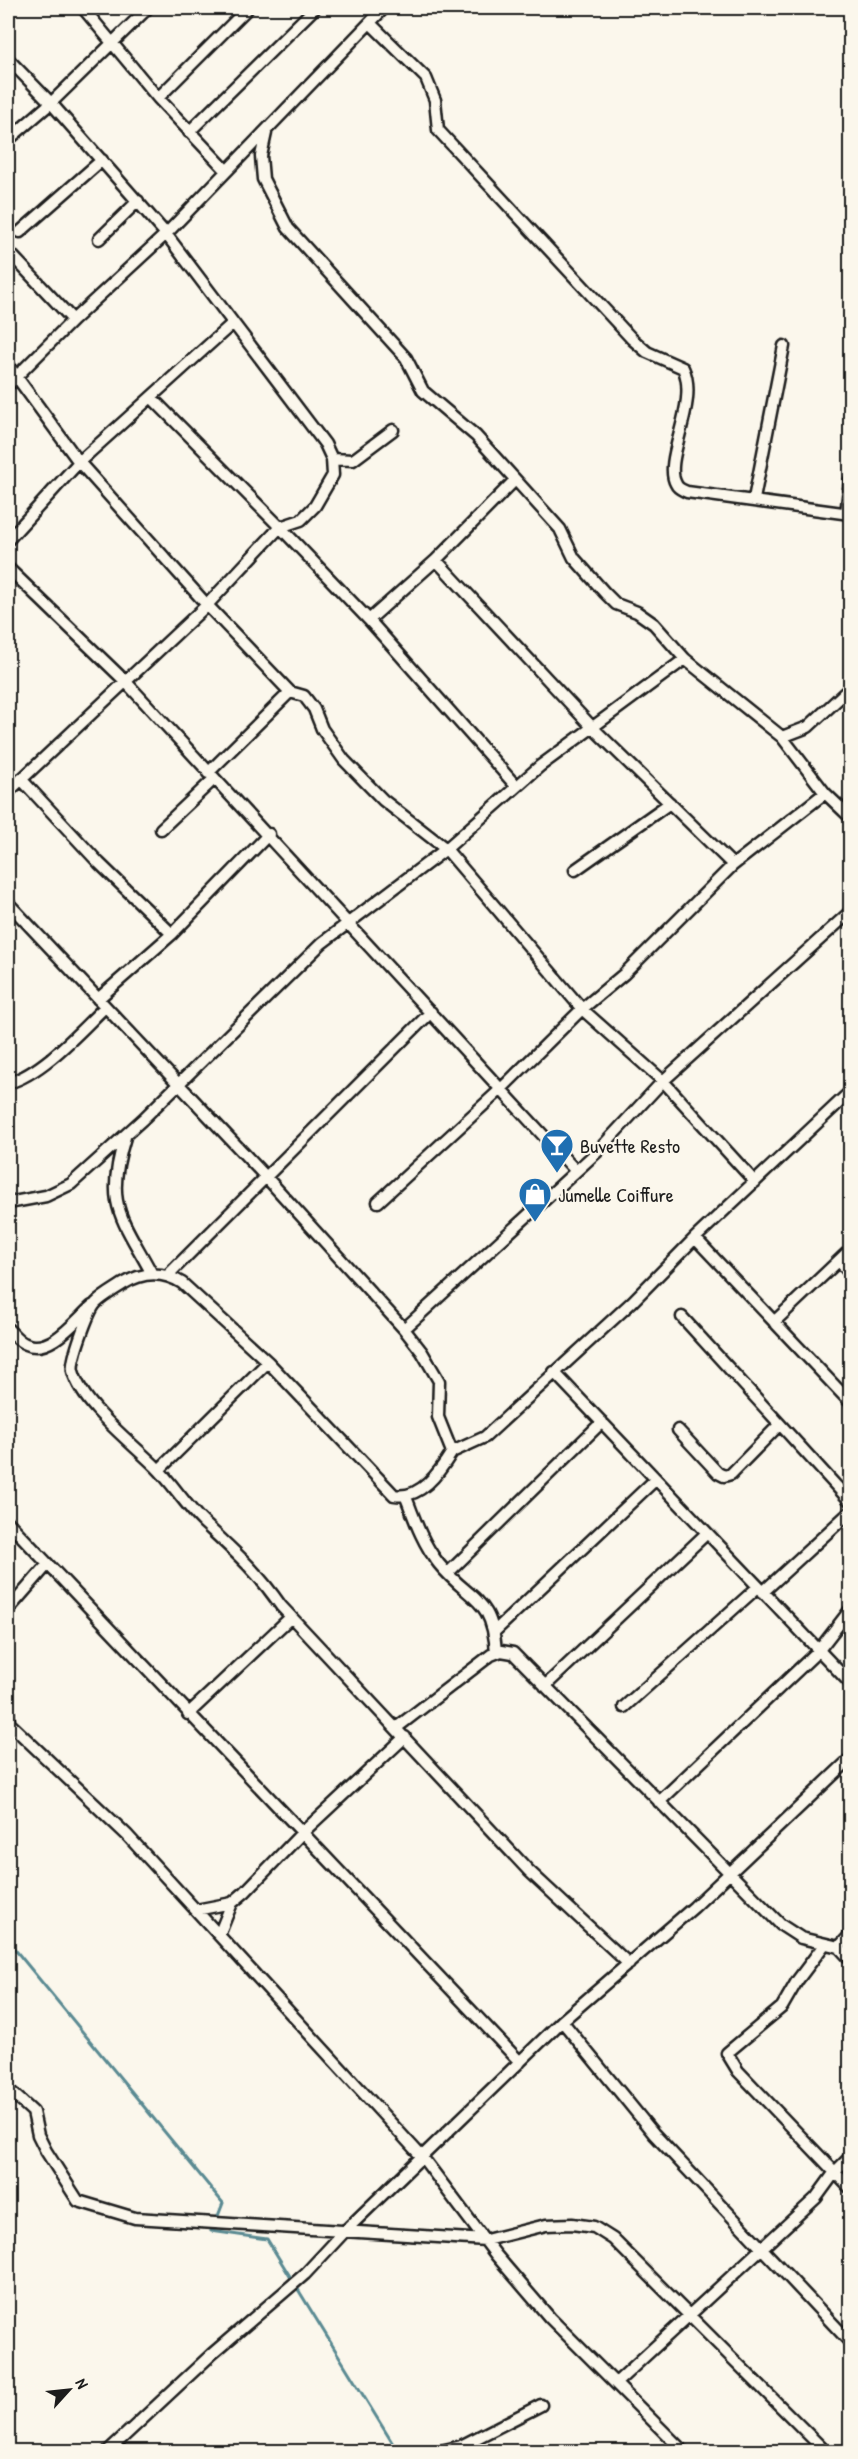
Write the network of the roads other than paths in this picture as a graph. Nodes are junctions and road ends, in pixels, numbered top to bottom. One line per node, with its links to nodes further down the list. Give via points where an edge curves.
1 (82, 8): 7 (street)
2 (148, 8): 7 (street)
3 (248, 8): 9 (street)
4 (315, 8): 11 (street)
5 (368, 8): 6 (street)
6 (377, 16): 12 (street); 33 (street, via 426,78 435,100 438,130 632,339 647,352 683,368 688,392 673,465 676,484 687,492)
7 (113, 41): 9 (street); 10 (street)
8 (8, 58): 10 (street)
9 (158, 98): 11 (street)
10 (51, 103): 13 (street); 14 (street)
11 (189, 132): 15 (street)
12 (266, 133): 15 (street); 31 (street, via 261,156 263,179 288,228 406,358 430,399 476,436)
13 (8, 140)
14 (102, 160): 16 (street); 17 (street)
15 (226, 170): 18 (street)
16 (138, 201): 18 (street); 19 (street)
17 (20, 232)
18 (166, 234): 21 (street); 22 (street)
19 (99, 239)
20 (8, 251): 21 (street)
21 (73, 320): 25 (street)
22 (233, 323): 27 (street); 29 (street, via 325,444)
23 (783, 346): 33 (street)
24 (8, 365): 25 (street)
25 (18, 376): 26 (street); 30 (street)
26 (8, 385)
27 (152, 398): 30 (street); 35 (street)
28 (393, 430): 29 (street, via 352,460)
29 (332, 459): 35 (street, via 333,475 315,506 301,520)
30 (79, 462): 36 (street); 39 (street)
31 (515, 480): 37 (street); 41 (street, via 560,529 574,558 605,593 616,604 654,624)
32 (850, 480): 34 (street)
33 (754, 499): 34 (street)
34 (848, 514)
35 (280, 527): 39 (street); 40 (street)
36 (8, 540)
37 (436, 560): 40 (street); 45 (street)
38 (8, 568): 42 (street)
39 (207, 604): 42 (street); 44 (street)
40 (369, 620): 49 (street)
41 (685, 659): 45 (street); 46 (street)
42 (125, 681): 47 (street); 48 (street)
43 (850, 688): 46 (street, via 808,727)
44 (290, 692): 47 (street); 56 (street, via 304,696 344,760 383,800)
45 (593, 728): 49 (street); 52 (street)
46 (782, 737): 51 (street)
47 (211, 776): 54 (street); 55 (street)
48 (21, 779): 50 (street); 62 (street)
49 (516, 786): 56 (street)
50 (8, 792)
51 (825, 793): 53 (street); 57 (street)
52 (670, 803): 57 (street); 58 (street)
53 (850, 817)
54 (162, 829)
55 (268, 834): 61 (street); 62 (street)
56 (446, 849): 61 (street); 64 (street)
57 (733, 865): 64 (street, via 624,974)
58 (575, 870)
59 (8, 903): 63 (street)
60 (850, 912): 66 (street)
61 (348, 925): 65 (street); 68 (street, via 322,943)
62 (172, 934): 63 (street)
63 (102, 1003): 67 (street, via 61,1049); 68 (street)
64 (582, 1009): 66 (street); 69 (street)
65 (431, 1012): 69 (street); 73 (street)
66 (663, 1081): 72 (street); 74 (street)
67 (8, 1083)
68 (177, 1083): 71 (street); 73 (street)
69 (500, 1089): 72 (street); 75 (street)
70 (850, 1092): 74 (street)
71 (125, 1136): 76 (street, via 71,1184 46,1196); 81 (street, via 114,1192 118,1212)
72 (576, 1171): 87 (street)
73 (266, 1177): 82 (street); 87 (street)
74 (755, 1182): 77 (street)
75 (378, 1202)
76 (8, 1203)
77 (695, 1238): 85 (street); 89 (street)
78 (850, 1250): 79 (street)
79 (839, 1261): 80 (street); 85 (street)
80 (850, 1273)
81 (152, 1274): 82 (street); 83 (street, via 125,1283)
82 (169, 1274): 88 (street)
83 (95, 1304): 86 (street, via 51,1342 39,1347 25,1344); 95 (street, via 72,1360 73,1372 93,1404)
84 (682, 1317): 92 (street)
85 (774, 1322): 90 (street)
86 (8, 1329)
87 (404, 1329): 94 (street, via 439,1381 438,1417)
88 (268, 1362): 95 (street); 97 (street, via 394,1495)
89 (554, 1372): 91 (street); 94 (street, via 485,1437)
90 (850, 1402)
91 (602, 1422): 96 (street); 103 (street)
92 (779, 1425): 93 (street, via 731,1474 724,1476); 98 (street)
93 (678, 1430)
94 (452, 1452): 97 (street, via 419,1492)
95 (159, 1470): 107 (street, via 204,1522 246,1560)
96 (656, 1479): 101 (street); 108 (street)
97 (406, 1497): 103 (street, via 428,1550)
98 (850, 1502)
99 (850, 1512): 104 (street)
100 (8, 1522): 102 (street)
101 (707, 1533): 104 (street); 112 (street)
102 (48, 1564): 105 (street); 115 (street)
103 (448, 1573): 108 (street, via 481,1602)
104 (761, 1589): 109 (street); 114 (street)
105 (8, 1610)
106 (850, 1610): 109 (street)
107 (291, 1617): 115 (street); 117 (street)
108 (495, 1631): 110 (street)
109 (819, 1650): 111 (street); 120 (street)
110 (496, 1653): 112 (street, via 513,1653); 117 (street)
111 (850, 1683)
112 (545, 1686): 120 (street)
113 (8, 1706): 116 (street)
114 (624, 1707)
115 (188, 1714): 121 (street)
116 (8, 1723): 124 (street, via 127,1835)
117 (396, 1728): 118 (street)
118 (405, 1737): 121 (street); 130 (street, via 529,1871)
119 (850, 1759): 122 (street)
120 (659, 1802): 122 (street)
121 (301, 1834): 123 (street); 132 (street)
122 (728, 1872): 127 (street, via 781,1925 801,1938); 130 (street)
123 (232, 1903): 124 (street); 125 (street)
124 (196, 1910): 125 (street)
125 (219, 1935): 135 (street)
126 (850, 1935): 128 (street)
127 (824, 1945): 128 (street); 136 (street, via 782,2007 727,2053 738,2071)
128 (839, 1947): 129 (street)
129 (850, 1959)
130 (629, 1964): 131 (street)
131 (562, 2021): 132 (street); 140 (street, via 640,2118)
132 (520, 2061): 135 (street)
133 (8, 2090): 138 (street, via 33,2112 42,2143 78,2201 135,2218)
134 (850, 2157): 136 (street)
135 (423, 2158): 138 (street); 139 (street)
136 (835, 2172): 137 (street); 140 (street, via 816,2198)
137 (850, 2188)
138 (346, 2230): 139 (street); 145 (street, via 305,2274)
139 (486, 2240): 141 (street, via 546,2225 594,2227 613,2239); 143 (street, via 550,2318)
140 (762, 2247): 141 (street); 142 (street)
141 (690, 2314): 143 (street); 148 (street)
142 (850, 2342)
143 (616, 2383): 147 (street)
144 (541, 2405): 146 (street, via 461,2446)
145 (107, 2451)
146 (437, 2451)
147 (684, 2451)
148 (826, 2451)

